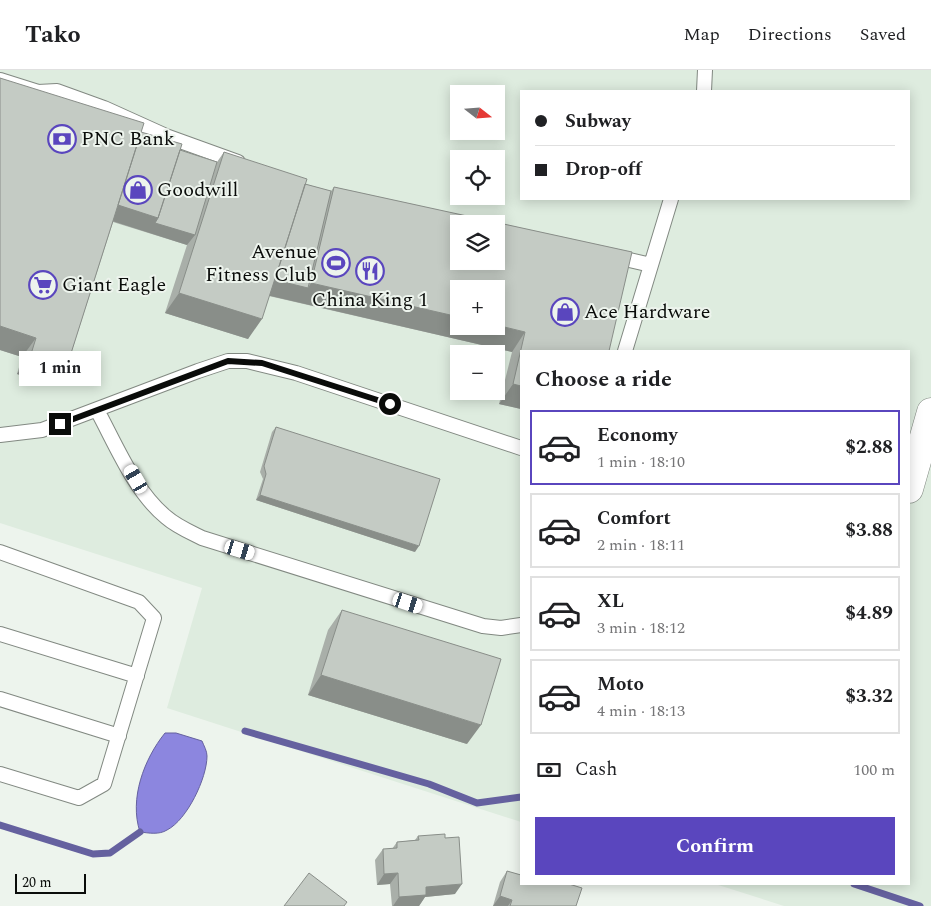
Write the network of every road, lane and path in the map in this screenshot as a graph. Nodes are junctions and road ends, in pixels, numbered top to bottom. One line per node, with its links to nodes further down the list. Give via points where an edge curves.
1 (705, 70): 3 (lane)
2 (0, 80): 4 (lane, via 38,92 57,91 166,136)
3 (704, 90)
4 (256, 168)
5 (671, 200): 7 (lane)
6 (597, 252): 7 (lane)
7 (651, 265): 8 (lane)
8 (625, 350)
9 (97, 410): 11 (lane, via 42,430); 12 (lane, via 228,361 247,360 296,373); 16 (lane, via 145,496 166,518 202,538 483,626 501,628)
10 (931, 412): 13 (street)
11 (0, 435)
12 (520, 448)
13 (913, 460): 14 (street)
14 (910, 481)
15 (0, 552): 18 (lane, via 139,602 154,618)
16 (520, 624)
17 (0, 634): 18 (lane)
18 (137, 676): 20 (lane)
19 (0, 700): 20 (lane)
20 (119, 736): 21 (lane, via 104,784 79,798)
21 (0, 774)

